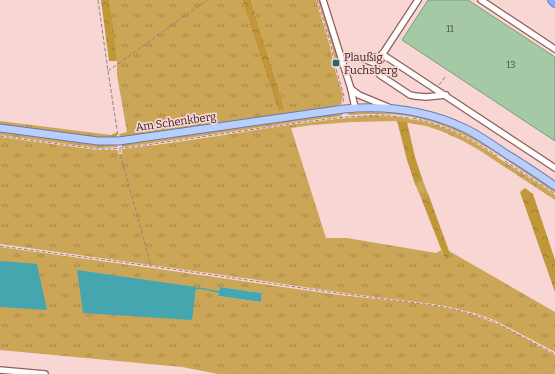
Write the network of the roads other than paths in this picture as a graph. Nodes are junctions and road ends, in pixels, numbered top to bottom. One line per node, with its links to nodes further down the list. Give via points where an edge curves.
1 (323, 0): 8 (street)
2 (418, 0): 7 (street)
3 (482, 0): 6 (street)
4 (552, 0): 5 (highway)
5 (555, 3)
6 (555, 49)
7 (382, 54): 9 (street); 11 (street)
8 (342, 60): 9 (street, via 362,58); 10 (street)
9 (376, 64): 11 (street, via 380,75 410,95)
10 (351, 89): 12 (street); 13 (street)
11 (446, 95): 15 (street)
12 (355, 108): 13 (main road, Am Schenkberg); 14 (main road, Am Schenkberg, via 119,145)
13 (390, 108): 16 (main road, Am Schenkberg, via 428,115 464,128)
14 (0, 128)
15 (555, 168)
16 (555, 186)
17 (0, 370): 18 (street)
18 (45, 374)

